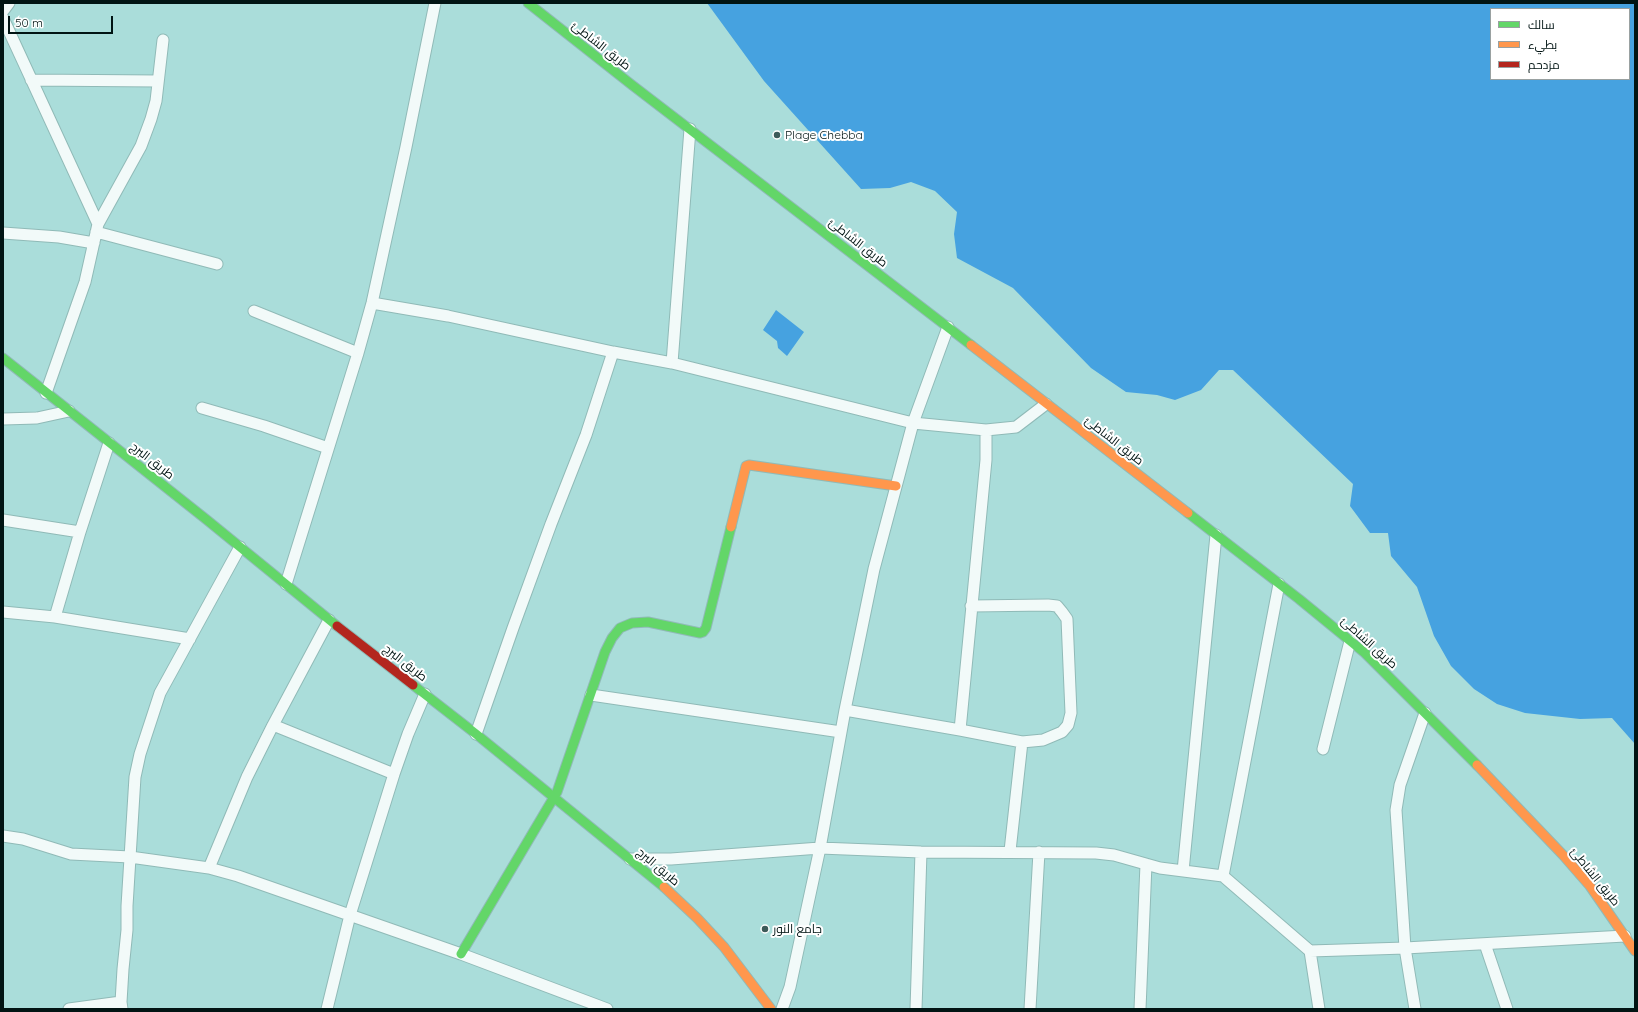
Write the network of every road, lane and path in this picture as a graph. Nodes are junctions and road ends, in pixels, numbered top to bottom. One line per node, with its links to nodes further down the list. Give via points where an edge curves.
1 (9, 3): 4 (street)
2 (435, 3): 13 (street)
3 (528, 3): 9 (street, طريق الشاطئ)
4 (3, 11)
5 (3, 18): 7 (street)
6 (163, 40): 8 (street)
7 (31, 80): 8 (street); 11 (street)
8 (158, 81): 11 (street, via 156,102 146,134)
9 (690, 129): 15 (street, طريق الشاطئ); 19 (street)
10 (3, 233): 11 (street, via 59,238)
11 (96, 233): 12 (street); 20 (street, via 85,282)
12 (217, 264)
13 (372, 303): 16 (street, via 448,316); 17 (street)
14 (254, 311): 17 (street)
15 (948, 327): 21 (street, طريق الشاطئ); 25 (street)
16 (613, 352): 19 (street); 49 (street, via 586,435)
17 (358, 353): 28 (street)
18 (3, 358): 20 (street, طريق البرج)
19 (672, 363): 25 (street)
20 (46, 393): 23 (street, طريق البرج)
21 (1046, 404): 26 (street, via 1016,427); 32 (street, طريق الشاطئ)
22 (202, 408): 28 (street)
23 (70, 411): 24 (street, via 37,418); 27 (street, طريق البرج)
24 (3, 419)
25 (913, 423): 26 (street); 29 (street)
26 (986, 430): 36 (street, via 986,460)
27 (109, 443): 31 (street); 33 (street, طريق البرج)
28 (328, 448): 34 (street)
29 (896, 486): 43 (street, via 746,466 706,628 700,633 648,622 620,628 605,652); 44 (street, via 874,569)
30 (3, 520): 31 (street)
31 (80, 532): 38 (street)
32 (1216, 535): 35 (street, طريق الشاطئ); 63 (street)
33 (240, 547): 34 (street, طريق البرج); 40 (street)
34 (286, 584): 39 (street, طريق البرج)
35 (1279, 584): 41 (street, طريق الشاطئ); 64 (street)
36 (971, 606): 47 (street); 50 (street, via 1057,606 1067,619 1071,713 1068,725 1062,732 1043,740)
37 (3, 612): 38 (street)
38 (55, 617): 40 (street)
39 (329, 620): 42 (street, طريق البرج); 46 (street)
40 (190, 639): 59 (street, via 160,693 140,754 135,777)
41 (1350, 641): 45 (street, طريق الشاطئ); 51 (street)
42 (425, 694): 49 (street, طريق البرج); 52 (street)
43 (591, 695): 48 (street); 53 (street)
44 (845, 710): 47 (street); 48 (street)
45 (1426, 713): 66 (street, طريق الشاطئ, via 1563,855 1590,886); 68 (street, via 1400,785 1396,810)
46 (273, 725): 52 (street); 62 (street, via 247,777)
47 (960, 730): 50 (street)
48 (841, 732): 55 (street)
49 (476, 734): 53 (street, طريق البرج)
50 (1022, 742): 56 (street)
51 (1323, 749)
52 (394, 774): 65 (street)
53 (554, 797): 60 (street, طريق البرج); 71 (street)
54 (3, 836): 59 (street, via 71,854)
55 (820, 848): 57 (street); 60 (street, via 671,859); 77 (street, via 790,987)
56 (1010, 851): 57 (street); 58 (street)
57 (921, 852): 78 (street)
58 (1039, 852): 61 (street, via 1114,855); 79 (street)
59 (130, 857): 62 (street); 72 (street)
60 (630, 859): 76 (street, طريق البرج, via 697,918 724,947)
61 (1146, 864): 63 (street); 80 (street)
62 (209, 868): 65 (street)
63 (1183, 871): 64 (street)
64 (1223, 876): 69 (street)
65 (350, 915): 71 (street); 74 (street)
66 (1626, 936): 67 (street); 70 (street, طريق الشاطئ)
67 (1485, 944): 68 (street); 83 (street)
68 (1405, 948): 69 (street); 82 (street)
69 (1310, 951): 81 (street)
70 (1635, 951)
71 (461, 954): 75 (street)
72 (122, 1006): 73 (street)
73 (69, 1009)
74 (327, 1009)
75 (607, 1009)
76 (771, 1009)
77 (782, 1009)
78 (916, 1009)
79 (1030, 1009)
80 (1140, 1009)
81 (1319, 1009)
82 (1415, 1009)
83 (1507, 1009)

